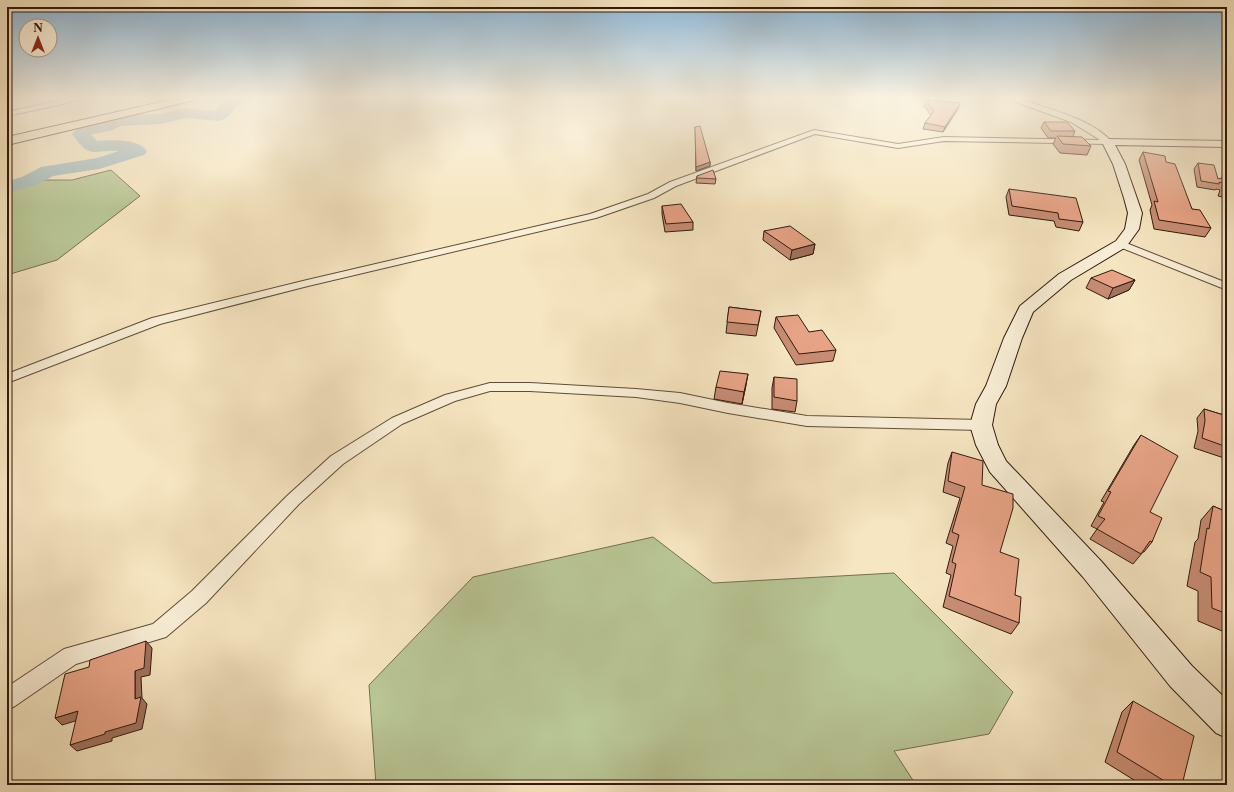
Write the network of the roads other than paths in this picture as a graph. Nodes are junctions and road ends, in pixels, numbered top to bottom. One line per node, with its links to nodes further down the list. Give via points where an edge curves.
1 (37, 134): 5 (main road)
2 (809, 134): 10 (street, via 593,216 156,321)
3 (832, 134): 6 (street, via 898,146 944,139)
4 (1097, 134): 6 (street)
5 (7, 141)
6 (1108, 142): 7 (street); 8 (street, via 1119,164 1134,213 1132,229)
7 (1227, 144)
8 (1120, 244): 9 (street); 11 (street, via 1065,277 1026,310 996,386 986,404)
9 (1227, 287)
10 (7, 379)
11 (981, 425): 12 (street, via 807,421 680,398 530,387 490,387 450,398 397,421 337,460 293,500 199,597 159,631 71,656); 13 (street, via 987,445 998,466 1092,569 1181,676)
12 (7, 699)
13 (1227, 722)

